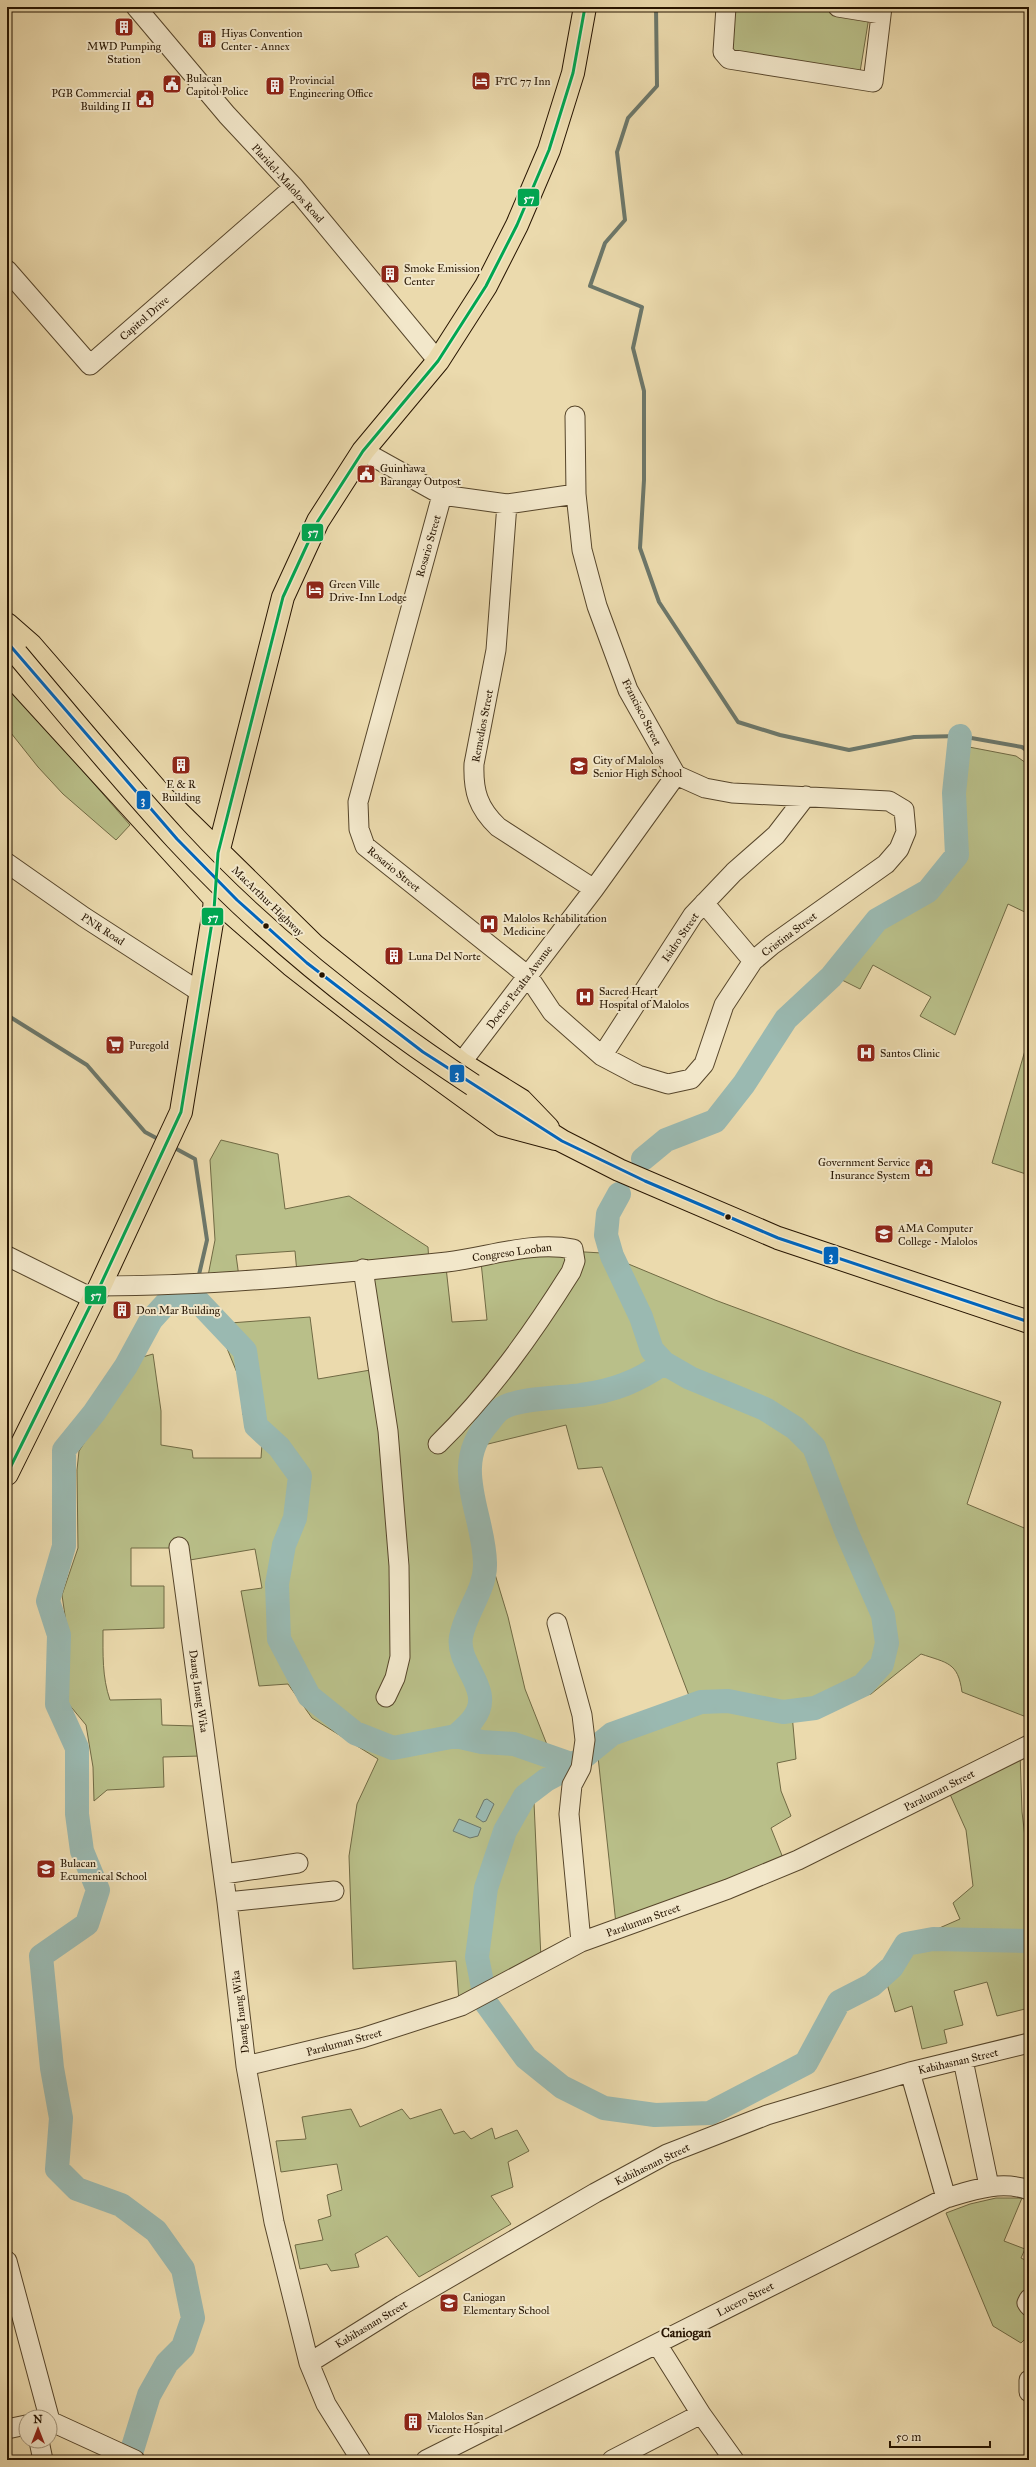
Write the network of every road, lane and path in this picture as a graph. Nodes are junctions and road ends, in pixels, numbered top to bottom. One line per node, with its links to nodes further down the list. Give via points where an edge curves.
1 (136, 7): 6 (street, Plaridel-Malolos Road, via 226,115)
2 (585, 7): 8 (main road, via 572,73 549,150 517,225 486,286)
3 (726, 7): 5 (street, via 723,52 729,59 873,82)
4 (838, 7): 5 (street)
5 (882, 10)
6 (294, 187): 7 (street, Capitol Drive, via 90,365); 8 (street, Plaridel-Malolos Road)
7 (7, 270)
8 (438, 361): 10 (main road)
9 (575, 416): 11 (street, Francisco Street)
10 (363, 452): 12 (street); 18 (main road, via 318,521 283,597)
11 (576, 494): 13 (street); 16 (street, Francisco Street, via 582,550 597,606 628,690)
12 (442, 495): 13 (street); 24 (street, Rosario Street, via 364,771 358,802 358,829 365,846)
13 (507, 504): 20 (street, Remedios Street, via 496,650 474,764 473,782 477,800 485,815 498,827)
14 (7, 624): 18 (main road, MacArthur Highway, via 31,645 163,797)
15 (10, 655): 21 (main road, MacArthur Highway); 29 (main road, MacArthur Highway, bridge, via 177,839 237,900 307,963 423,1052)
16 (676, 775): 17 (street, via 705,788 732,793); 20 (street, Doctor Peralta Avenue)
17 (806, 796): 22 (street, Isidro Street, via 776,835); 23 (street, Cristina Street, via 889,801 904,810 904,840 886,864 772,945)
18 (218, 853): 21 (main road); 27 (main road, MacArthur Highway, via 314,945)
19 (7, 863): 25 (street, PNR Road, via 84,917)
20 (594, 889): 24 (street, Doctor Peralta Avenue)
21 (215, 899): 25 (main road); 29 (main road, MacArthur Highway, via 291,965 404,1053 503,1125)
22 (704, 903): 23 (street); 26 (street, Isidro Street, via 693,915)
23 (754, 961): 28 (street, Cristina Street, via 724,1005 704,1064 691,1079)
24 (528, 976): 26 (street, Rosario Street, via 552,1012); 27 (street, Doctor Peralta Avenue)
25 (200, 992): 32 (main road, via 182,1112)
26 (602, 1056): 28 (street, Rosario Street, via 638,1075)
27 (461, 1063): 29 (main road, MacArthur Highway, via 521,1100)
28 (668, 1084)
29 (562, 1141): 33 (main road, MacArthur Highway, via 645,1182 778,1238)
30 (7, 1256): 32 (street)
31 (363, 1269): 32 (street, Congreso Looban); 34 (street, Congreso Looban, via 449,1262 530,1248 557,1246 573,1249 575,1261 571,1272 531,1334 460,1422); 38 (street, via 388,1431 399,1566 400,1657 397,1672)
32 (97, 1292): 35 (main road)
33 (1029, 1322)
34 (438, 1444)
35 (7, 1474)
36 (179, 1547): 41 (street, Daang Inang Wika)
37 (557, 1624): 44 (street, via 582,1715 585,1740 581,1768 572,1785 569,1814)
38 (386, 1697)
39 (1029, 1745): 44 (street, Paraluman Street, via 798,1860 728,1889)
40 (298, 1863): 41 (street)
41 (224, 1874): 43 (street, Daang Inang Wika)
42 (334, 1891): 43 (street)
43 (227, 1902): 47 (street, Daang Inang Wika)
44 (581, 1942): 47 (street, Paraluman Street, via 461,2006 362,2038)
45 (1029, 2043): 46 (street, Kabihasnan Street)
46 (963, 2060): 48 (street, Kabihasnan Street); 49 (street)
47 (246, 2066): 56 (street, Daang Inang Wika, via 274,2222)
48 (910, 2072): 51 (street); 56 (street, Kabihasnan Street, via 767,2115 667,2154 402,2305)
49 (989, 2186): 50 (street, Lucero Street, via 1019,2186); 51 (street, Lucero Street)
50 (1029, 2190)
51 (946, 2198): 55 (street, Lucero Street)
52 (7, 2261): 59 (street)
53 (1029, 2298): 54 (street)
54 (1029, 2306)
55 (657, 2344): 60 (street); 68 (street, Lucero Street)
56 (309, 2363): 67 (street, Daang Inang Wika, via 326,2404)
57 (1029, 2380): 58 (street)
58 (1029, 2392)
59 (47, 2409)
60 (701, 2414): 69 (street); 70 (street)
61 (58, 2425): 65 (street)
62 (18, 2427): 63 (street)
63 (7, 2429)
64 (41, 2449): 66 (street)
65 (128, 2456)
66 (43, 2460)
67 (361, 2460)
68 (426, 2460)
69 (612, 2460)
70 (734, 2460)

